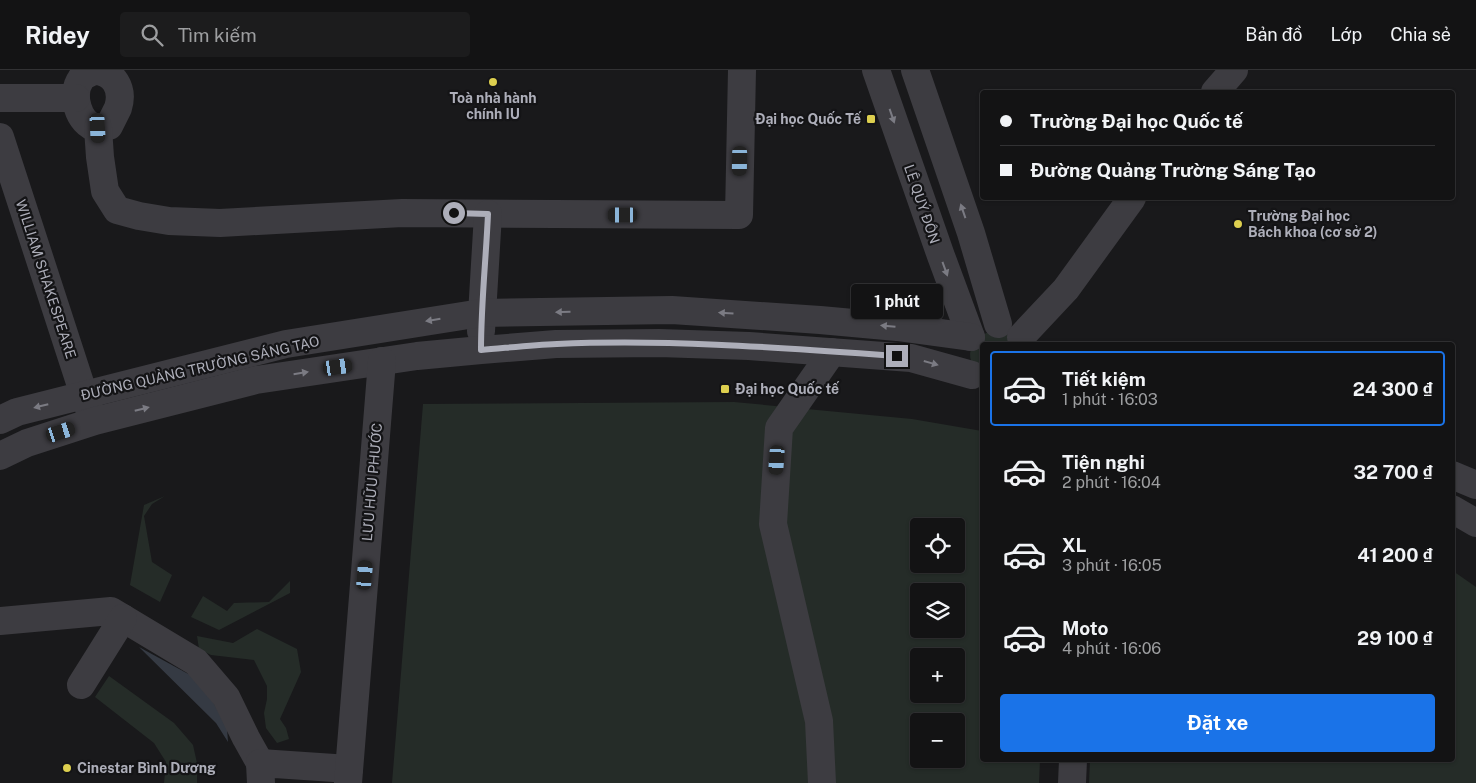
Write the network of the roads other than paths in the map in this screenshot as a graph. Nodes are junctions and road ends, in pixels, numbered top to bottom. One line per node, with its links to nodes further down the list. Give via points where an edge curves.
1 (102, 70): 8 (street, via 81,78); 9 (street, via 114,78 120,93 118,107 109,126)
2 (742, 70): 12 (street, via 739,215)
3 (876, 70): 15 (street, LÊ QUÝ ĐÔN, one-way to 15)
4 (915, 70): 14 (street, one-way to 4)
5 (1234, 70): 6 (street)
6 (1217, 90)
7 (0, 98): 8 (street)
8 (76, 98): 9 (street, via 86,122)
9 (98, 128): 12 (street, via 105,191 117,210 139,216 220,223 402,213)
10 (0, 136): 21 (street, WILLIAM SHAKESPEARE)
11 (1131, 200): 16 (street)
12 (488, 214): 13 (street)
13 (481, 313): 15 (street, ĐƯỜNG QUẢNG TRƯỜNG SÁNG TẠO, one-way to 13, via 820,320 672,310); 17 (street); 21 (street, ĐƯỜNG QUẢNG TRƯỜNG SÁNG TẠO, one-way to 21, via 286,344)
14 (998, 324): 15 (street, via 987,325); 16 (street, via 1015,331)
15 (970, 337): 20 (street, via 965,357 967,366)
16 (1025, 342)
17 (481, 350): 18 (street, ĐƯỜNG QUẢNG TRƯỜNG SÁNG TẠO, via 556,344 659,343); 19 (street, ĐƯỜNG QUẢNG TRƯỜNG SÁNG TẠO)
18 (832, 352): 20 (street, ĐƯỜNG QUẢNG TRƯỜNG SÁNG TẠO, one-way to 20, via 911,358); 35 (street, via 779,428 773,524 818,721)
19 (382, 360): 23 (street, ĐƯỜNG QUẢNG TRƯỜNG SÁNG TẠO, one-way to 19, via 256,380); 34 (street, LƯU HỮU PHƯỚC)
20 (977, 379)
21 (84, 395): 22 (street, ĐƯỜNG QUẢNG TRƯỜNG SÁNG TẠO, one-way to 22, via 17,412); 23 (street, WILLIAM SHAKESPEARE)
22 (0, 420)
23 (95, 421): 24 (street, ĐƯỜNG QUẢNG TRƯỜNG SÁNG TẠO, via 27,443)
24 (0, 456)
25 (1455, 476): 26 (street)
26 (1476, 485)
27 (1455, 511): 28 (street)
28 (1476, 523)
29 (124, 618): 30 (street, via 111,610); 31 (street); 33 (street, via 196,662 226,697)
30 (0, 621)
31 (81, 685)
32 (1073, 762): 36 (street)
33 (261, 773): 34 (street)
34 (349, 776)
35 (822, 783)
36 (1072, 783)

